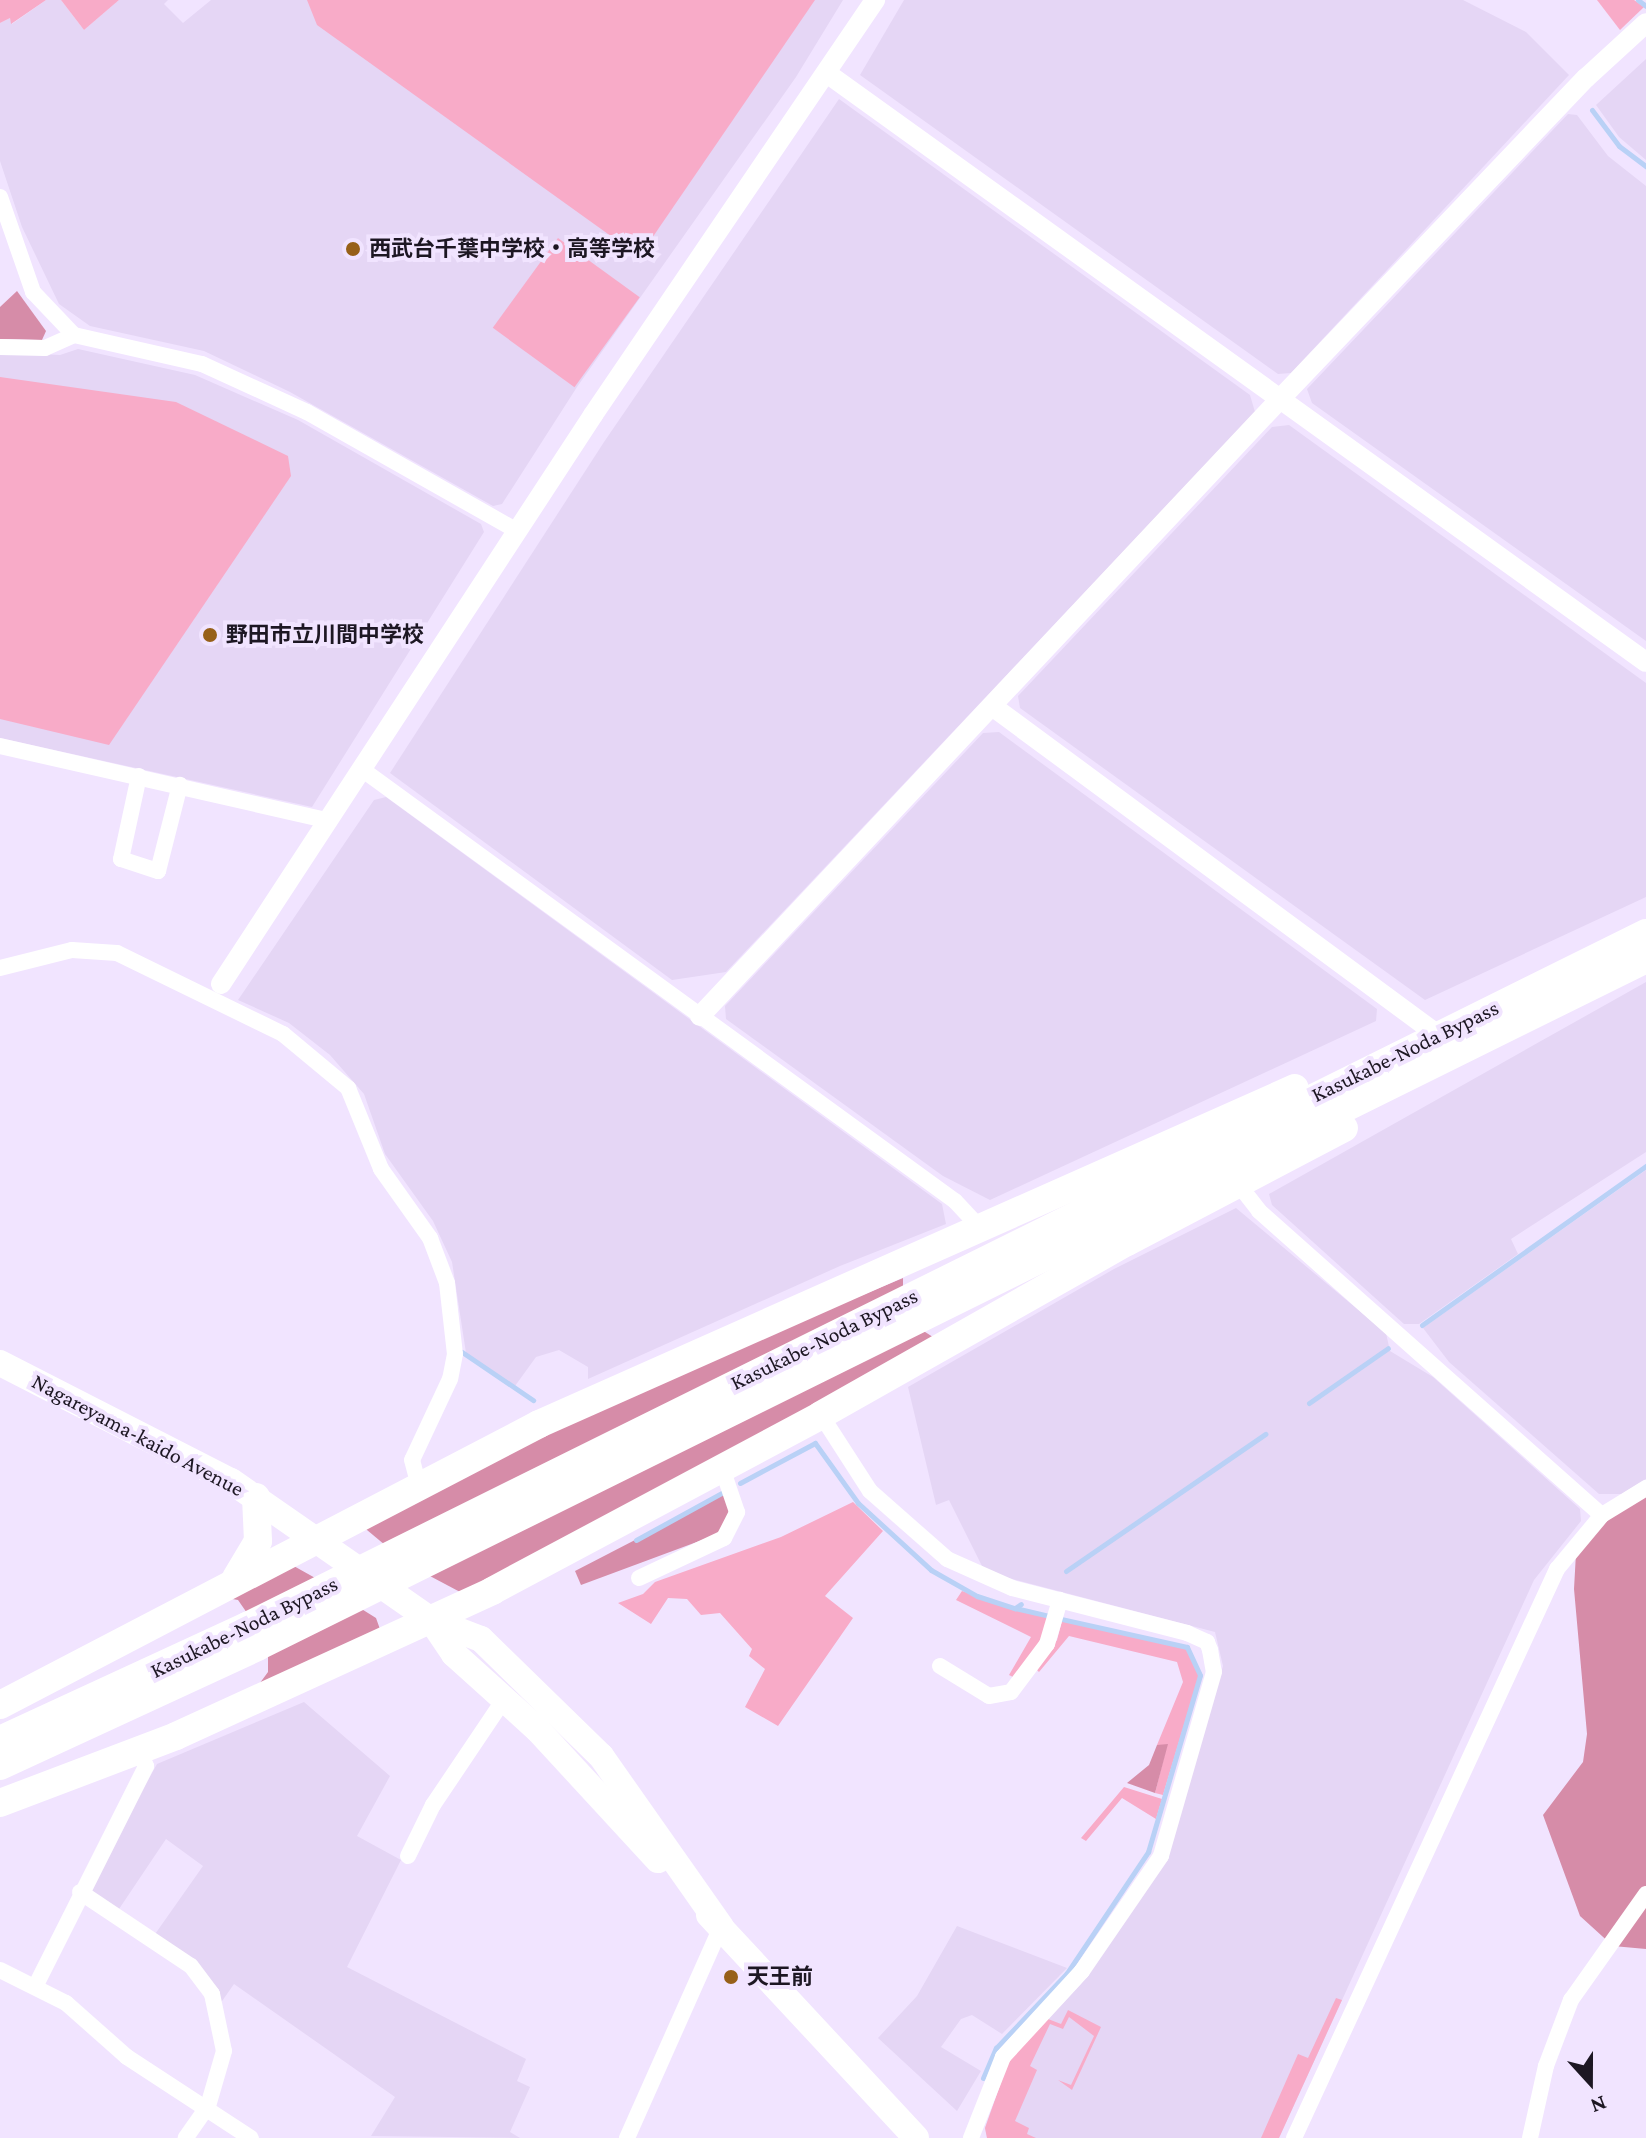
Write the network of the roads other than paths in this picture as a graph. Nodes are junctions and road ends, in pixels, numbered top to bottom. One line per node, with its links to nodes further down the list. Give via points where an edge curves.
1 (875, 0): 3 (street)
2 (1646, 24): 7 (street, via 1586,78)
3 (828, 74): 7 (street); 8 (street)
4 (0, 197): 5 (street, via 33,292)
5 (74, 335): 6 (street, via 45,348); 8 (street, via 202,364 307,412)
6 (0, 347)
7 (1281, 398): 9 (street); 10 (street)
8 (517, 531): 12 (street)
9 (1646, 662)
10 (992, 706): 21 (street); 22 (street)
11 (0, 746): 13 (street)
12 (363, 770): 15 (street); 21 (street)
13 (139, 776): 14 (street); 14 (street, via 121,859 158,871)
14 (180, 785): 15 (street)
15 (330, 821): 19 (street)
16 (1646, 933): 22 (highway, Kasukabe-Noda Bypass)
17 (1646, 959): 20 (highway, Kasukabe-Noda Bypass)
18 (0, 968): 29 (street, via 72,950 117,953 283,1034 348,1088 381,1169 430,1238 447,1283 455,1354 450,1379 412,1460)
19 (221, 984)
20 (1584, 990): 23 (highway, via 1464,1064); 25 (highway, Kasukabe-Noda Bypass)
21 (700, 1016): 24 (street, via 955,1201)
22 (1438, 1035): 24 (highway, via 1242,1108); 25 (highway, Kasukabe-Noda Bypass)
23 (1239, 1185): 27 (highway, via 1127,1242); 32 (street, via 1259,1211)
24 (980, 1228): 29 (highway, via 667,1365)
25 (920, 1305): 38 (highway, Kasukabe-Noda Bypass)
26 (0, 1363): 31 (main road, Nagareyama-kaido Avenue, via 185,1454)
27 (821, 1415): 28 (highway); 36 (street, via 870,1491 947,1559 974,1575)
28 (722, 1468): 34 (street, via 737,1512 724,1538); 37 (highway)
29 (418, 1483): 33 (highway)
30 (1646, 1488): 32 (street)
31 (256, 1497): 33 (main road, Nagareyama-kaido Avenue); 35 (highway, via 258,1541)
32 (1602, 1515): 58 (street, via 1557,1569)
33 (314, 1538): 35 (highway); 37 (main road, Nagareyama-kaido Avenue)
34 (639, 1578)
35 (233, 1582): 41 (highway)
36 (1060, 1600): 39 (street, via 1047,1644 1011,1692 989,1696); 57 (street, via 1207,1642 1214,1672 1161,1856 1082,1971 1003,2057)
37 (431, 1620): 40 (main road, Nagareyama-kaido Avenue, via 454,1654); 43 (highway); 49 (main road, Nagareyama-kaido Avenue, via 481,1639 585,1738)
38 (252, 1637): 42 (highway, Kasukabe-Noda Bypass); 44 (highway, Kasukabe-Noda Bypass)
39 (940, 1666)
40 (505, 1698): 46 (street, via 433,1805); 49 (main road, Nagareyama-kaido Avenue)
41 (0, 1705)
42 (0, 1740)
43 (140, 1751): 45 (highway); 47 (street, via 146,1766)
44 (0, 1766)
45 (0, 1803)
46 (408, 1856)
47 (80, 1892): 51 (street); 52 (street, via 191,1966 212,1994 224,2051)
48 (1646, 1894): 59 (street, via 1571,2000 1546,2066)
49 (721, 1927): 55 (street); 56 (main road, Nagareyama-kaido Avenue)
50 (0, 1970): 51 (street)
51 (36, 1985): 52 (street, via 66,2003 127,2057)
52 (208, 2106): 53 (street); 54 (street)
53 (186, 2138)
54 (251, 2138)
55 (627, 2138)
56 (916, 2138)
57 (971, 2138)
58 (1294, 2138)
59 (1530, 2138)

